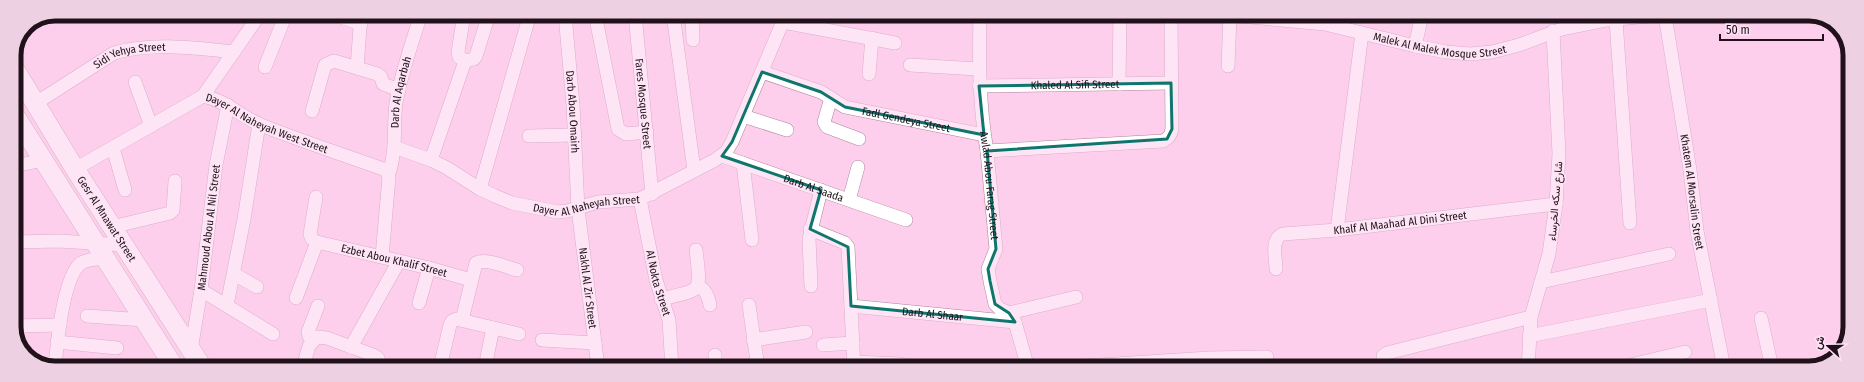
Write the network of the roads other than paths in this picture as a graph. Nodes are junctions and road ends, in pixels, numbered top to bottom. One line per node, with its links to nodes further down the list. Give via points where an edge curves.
1 (255, 21): 30 (street)
2 (283, 21): 34 (street)
3 (361, 21): 35 (street)
4 (419, 21): 44 (street, Darb Al Aqarbah)
5 (463, 21): 31 (street, via 458,52 459,57)
6 (487, 21): 31 (street, via 476,56)
7 (528, 21): 73 (street)
8 (566, 21): 56 (street, Darb Abou Omairh)
9 (596, 21): 55 (street, via 618,129 626,134)
10 (636, 21): 55 (street, Fares Mosque Street)
11 (674, 21): 70 (street)
12 (692, 21): 27 (street)
13 (784, 21): 37 (street, Dayer Al Naheyah Street)
14 (798, 21): 26 (street)
15 (980, 21): 36 (street, Awlad Abou Farag Street)
16 (1120, 21): 42 (street)
17 (1171, 21): 41 (street)
18 (1224, 21): 33 (street)
19 (1291, 21): 25 (street, Malek Al Malek Mosque Street, via 1325,24)
20 (1421, 21): 29 (street)
21 (1610, 21): 24 (street, Malek Al Malek Mosque Street)
22 (1616, 21): 82 (street)
23 (1666, 21): 108 (street, Khatem Al Morsalin Street, via 1697,231)
24 (1553, 31): 29 (street, Malek Al Malek Mosque Street, via 1492,52 1470,54); 79 (street, شارع سكه الخرساء, via 1559,154)
25 (1362, 33): 29 (street, Malek Al Malek Mosque Street); 85 (street)
26 (872, 38): 28 (street); 38 (street)
27 (693, 40)
28 (895, 43)
29 (1415, 46)
30 (234, 52): 45 (street); 47 (street, Sidi Yehya Street, via 162,48 125,50 114,54)
31 (465, 61): 65 (street)
32 (910, 65): 36 (street)
33 (1228, 66)
34 (265, 67)
35 (357, 68): 44 (street, via 377,74 383,84); 49 (street, via 334,61 325,65)
36 (978, 69): 43 (street, Awlad Abou Farag Street)
37 (762, 72): 46 (street, Fadl Gendeya Street, via 821,92); 50 (street, Dayer Al Naheyah Street)
38 (869, 74)
39 (21, 79): 47 (street, Gesr Al Mnawat Street)
40 (135, 82): 53 (street)
41 (1172, 83): 42 (street, Khaled Al Sifi Street); 62 (street, via 1172,128 1171,134 1163,141)
42 (1119, 84): 43 (street, Khaled Al Sifi Street)
43 (979, 86): 57 (street, Awlad Abou Farag Street)
44 (399, 90): 60 (street, Darb Al Aqarbah)
45 (203, 96): 48 (street, Dayer Al Naheyah West Street); 53 (street, Dayer Al Naheyah West Street)
46 (831, 98): 57 (street, Fadl Gendeya Street, via 845,107); 59 (street, via 824,122 827,127)
47 (36, 103): 69 (street, Gesr Al Mnawat Street)
48 (228, 105): 51 (street, Dayer Al Naheyah West Street); 104 (street, Mahmoud Abou Al Nil Street, via 216,165)
49 (312, 111)
50 (743, 116): 54 (street); 63 (street, Dayer Al Naheyah Street, via 732,142)
51 (259, 124): 71 (street, Dayer Al Naheyah West Street); 98 (street)
52 (21, 125): 64 (street, Gesr Al Mnawat Street)
53 (151, 126): 61 (street, Dayer Al Naheyah West Street)
54 (787, 130)
55 (647, 132): 76 (street, Fares Mosque Street)
56 (574, 135): 58 (street); 80 (street, Darb Abou Omairh)
57 (984, 135): 62 (street, Awlad Abou Farag Street)
58 (529, 136)
59 (859, 140)
60 (394, 147): 65 (street, Dayer Al Naheyah Street); 71 (street, Darb Al Aqarbah)
61 (113, 148): 69 (street, Dayer Al Naheyah West Street); 74 (street)
62 (987, 150): 116 (street, Awlad Abou Farag Street, via 996,249 988,269 995,304)
63 (722, 156): 66 (street, Darb Al Saada); 70 (street, Dayer Al Naheyah Street)
64 (44, 160): 67 (street); 90 (street, Gesr Al Mnawat Street)
65 (431, 160): 73 (street, Dayer Al Naheyah Street)
66 (744, 163): 75 (street, Darb Al Saada); 86 (street)
67 (21, 165)
68 (858, 167): 78 (street)
69 (75, 169): 83 (street, Gesr Al Mnawat Street)
70 (694, 170): 76 (street, Dayer Al Naheyah Street)
71 (389, 173): 93 (street)
72 (175, 181): 83 (street, via 173,210 170,213)
73 (480, 189): 80 (street, Dayer Al Naheyah Street, via 512,203 558,212)
74 (125, 190)
75 (821, 190): 78 (street, Darb Al Saada); 84 (street)
76 (646, 196): 80 (street, Dayer Al Naheyah Street, via 598,202); 107 (street, Al Nokta Street)
77 (316, 197): 88 (street, via 310,234 312,240)
78 (849, 200): 81 (street, Darb Al Saada)
79 (1556, 204): 85 (street, Khalf Al Maahad Al Dini Street); 100 (street, شارع سكه الخرساء, via 1549,254)
80 (578, 209): 133 (street, Nakhl Al Zir Street)
81 (906, 220)
82 (1630, 223)
83 (112, 226): 89 (street, Gesr Al Mnawat Street)
84 (810, 229): 102 (street); 114 (street, via 845,243 848,247)
85 (1337, 230): 96 (street, Khalf Al Maahad Al Dini Street, via 1280,235 1275,245)
86 (752, 240)
87 (21, 242): 90 (street, via 59,241)
88 (317, 242): 93 (street, Ezbet Abou Khalif Street); 106 (street)
89 (124, 245): 90 (street); 137 (street, Gesr Al Mnawat Street)
90 (101, 250): 119 (street, Gesr Al Mnawat Street); 121 (street, via 74,272 69,282)
91 (696, 250): 101 (street, via 700,279)
92 (1670, 254): 100 (street)
93 (382, 257): 94 (street, Ezbet Abou Khalif Street)
94 (399, 261): 95 (street, Ezbet Abou Khalif Street); 135 (street)
95 (429, 268): 99 (street, Ezbet Abou Khalif Street); 109 (street)
96 (1276, 269)
97 (516, 270): 99 (street, via 480,261 476,263)
98 (234, 274): 103 (street); 110 (street)
99 (472, 280): 120 (street)
100 (1541, 282): 117 (street, شارع سكه الخرساء)
101 (698, 286): 107 (street, via 694,292); 111 (street, via 704,289)
102 (811, 286)
103 (257, 287)
104 (201, 290): 110 (street); 137 (street, Mahmoud Abou Al Nil Street)
105 (1076, 297): 116 (street, Darb Al Shaar)
106 (296, 298)
107 (661, 299): 148 (street, Al Nokta Street, via 668,320)
108 (1711, 300): 127 (street); 156 (street, Khatem Al Morsalin Street)
109 (419, 303)
110 (228, 305): 125 (street)
111 (710, 305)
112 (750, 305): 130 (street)
113 (318, 306): 128 (street, via 308,332)
114 (851, 306): 116 (street, Darb Al Shaar); 132 (street)
115 (87, 316): 119 (street)
116 (1012, 317): 151 (street)
117 (1531, 317): 127 (street, شارع سكه الخرساء); 153 (street, via 1387,353 1383,356)
118 (1761, 318): 157 (street)
119 (144, 320): 141 (street, Gesr Al Mnawat Street)
120 (462, 320): 123 (street); 145 (street, via 452,321)
121 (60, 325): 122 (street); 131 (street)
122 (21, 326)
123 (493, 328): 126 (street); 146 (street)
124 (806, 332): 130 (street)
125 (273, 334)
126 (519, 334)
127 (1529, 336): 154 (street, شارع سكه الخرساء)
128 (312, 340): 135 (street, via 321,337); 143 (street)
129 (542, 340): 133 (street)
130 (753, 340): 149 (street)
131 (57, 342): 136 (street); 140 (street)
132 (853, 342): 134 (street); 150 (street)
133 (595, 343): 147 (street, Nakhl Al Zir Street)
134 (823, 345)
135 (351, 347): 144 (street, via 378,358)
136 (117, 348)
137 (191, 350): 142 (street, Gesr Al Mnawat Street)
138 (1685, 352): 155 (street)
139 (1267, 357): 152 (street)
140 (55, 361)
141 (170, 361)
142 (198, 361)
143 (305, 361)
144 (379, 361)
145 (442, 361)
146 (486, 361)
147 (597, 361)
148 (671, 361)
149 (757, 361)
150 (854, 361)
151 (1026, 361)
152 (1162, 361)
153 (1383, 361)
154 (1528, 361)
155 (1647, 361)
156 (1723, 361)
157 (1770, 361)

